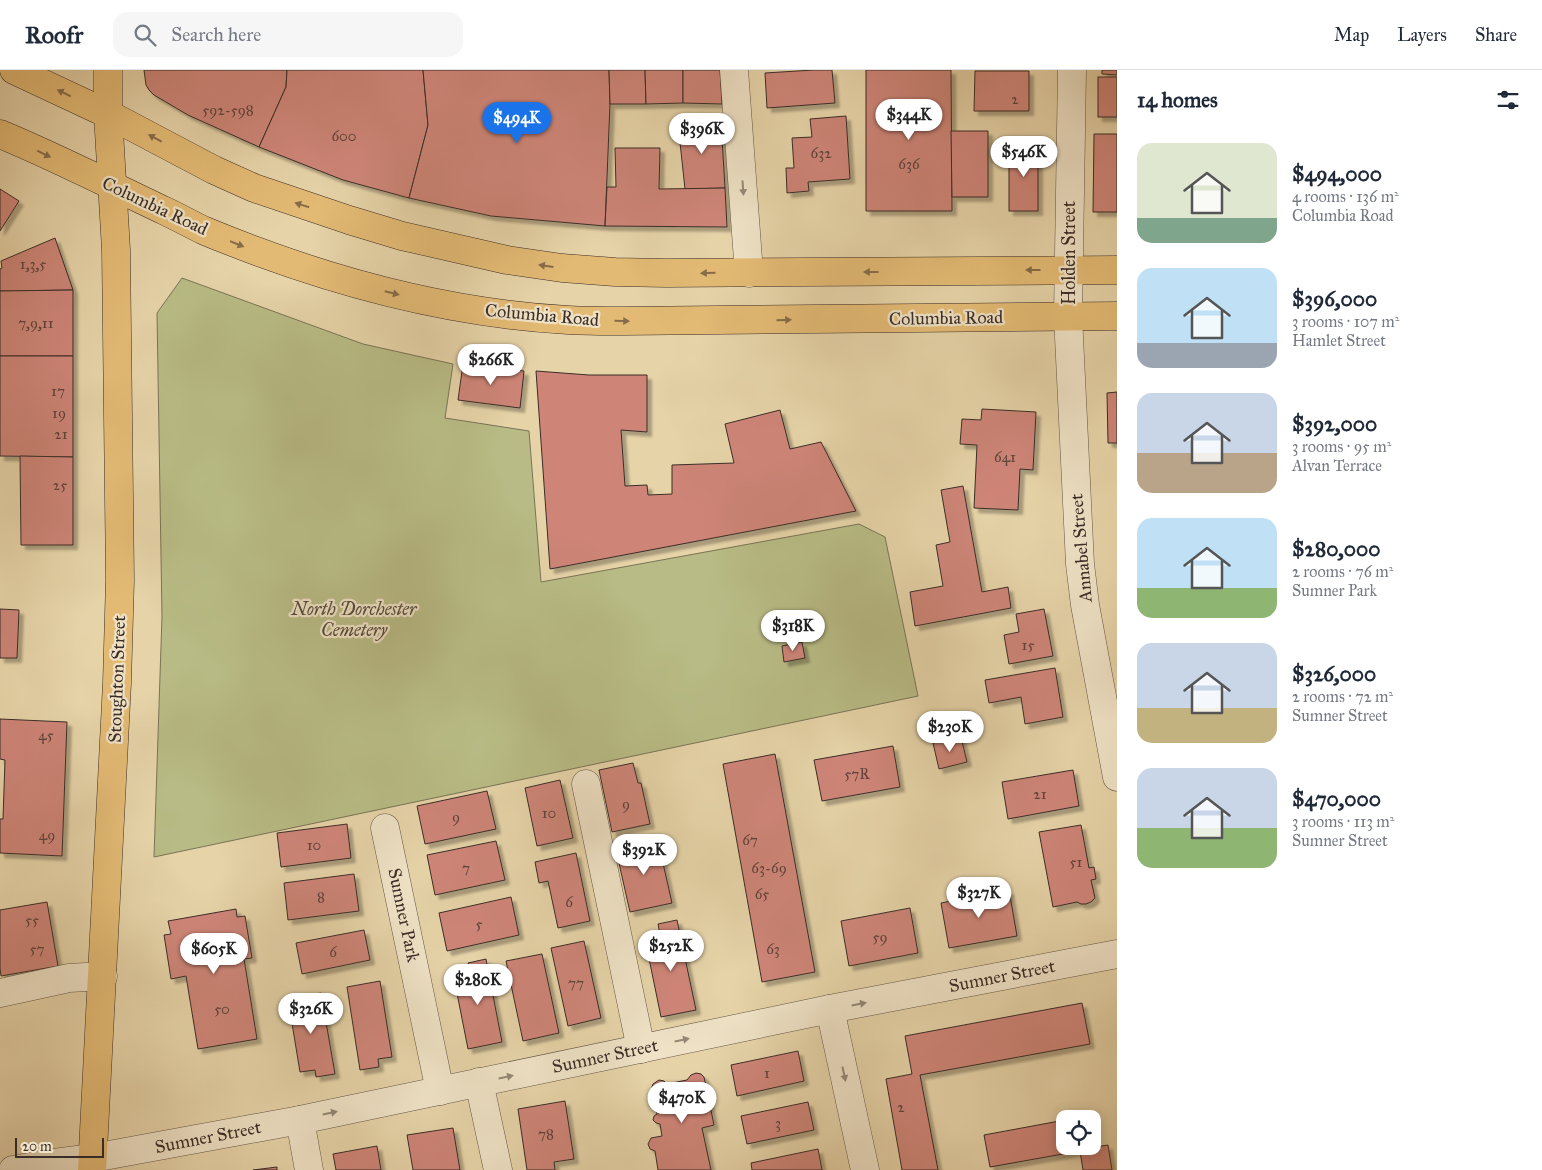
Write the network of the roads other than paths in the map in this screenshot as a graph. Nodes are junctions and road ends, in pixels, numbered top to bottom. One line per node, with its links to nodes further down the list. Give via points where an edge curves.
1 (14, 70): 5 (main road, one-way to 1)
2 (108, 70): 5 (main road, Stoughton Street)
3 (734, 70): 10 (street, one-way to 10)
4 (1072, 70): 8 (street, Holden Street)
5 (108, 114): 7 (main road, Stoughton Street); 10 (main road, one-way to 5, via 615,272 562,268 507,260 402,236 254,188)
6 (0, 134): 7 (main road, Columbia Road, one-way to 7)
7 (113, 187): 11 (main road, Columbia Road, one-way to 11, via 203,230 306,270 409,298 479,310 568,320 633,321); 17 (main road, Stoughton Street, via 120,580)
8 (1068, 270): 9 (main road); 10 (main road, one-way to 10); 11 (street, Holden Street)
9 (1117, 270)
10 (749, 272)
11 (1068, 316): 12 (main road, Columbia Road); 13 (street, Annabel Street, via 1080,564)
12 (1117, 316)
13 (1117, 777)
14 (586, 784): 20 (street)
15 (385, 828): 22 (street, Sumner Park)
16 (1117, 954): 19 (street, Sumner Street, one-way to 16)
17 (103, 976): 18 (street, via 69,978); 24 (main road, Stoughton Street)
18 (0, 993)
19 (830, 1009): 20 (street, Sumner Street, one-way to 19); 28 (street, one-way to 28)
20 (642, 1048): 21 (street, Sumner Street, one-way to 20)
21 (479, 1082): 22 (street, Sumner Street); 27 (street)
22 (440, 1090): 23 (street, Sumner Street, one-way to 22)
23 (300, 1120): 24 (street, Sumner Street); 26 (street)
24 (93, 1164): 25 (street, Sumner Street, via 46,1164)
25 (13, 1170)
26 (310, 1170)
27 (498, 1170)
28 (865, 1170)

